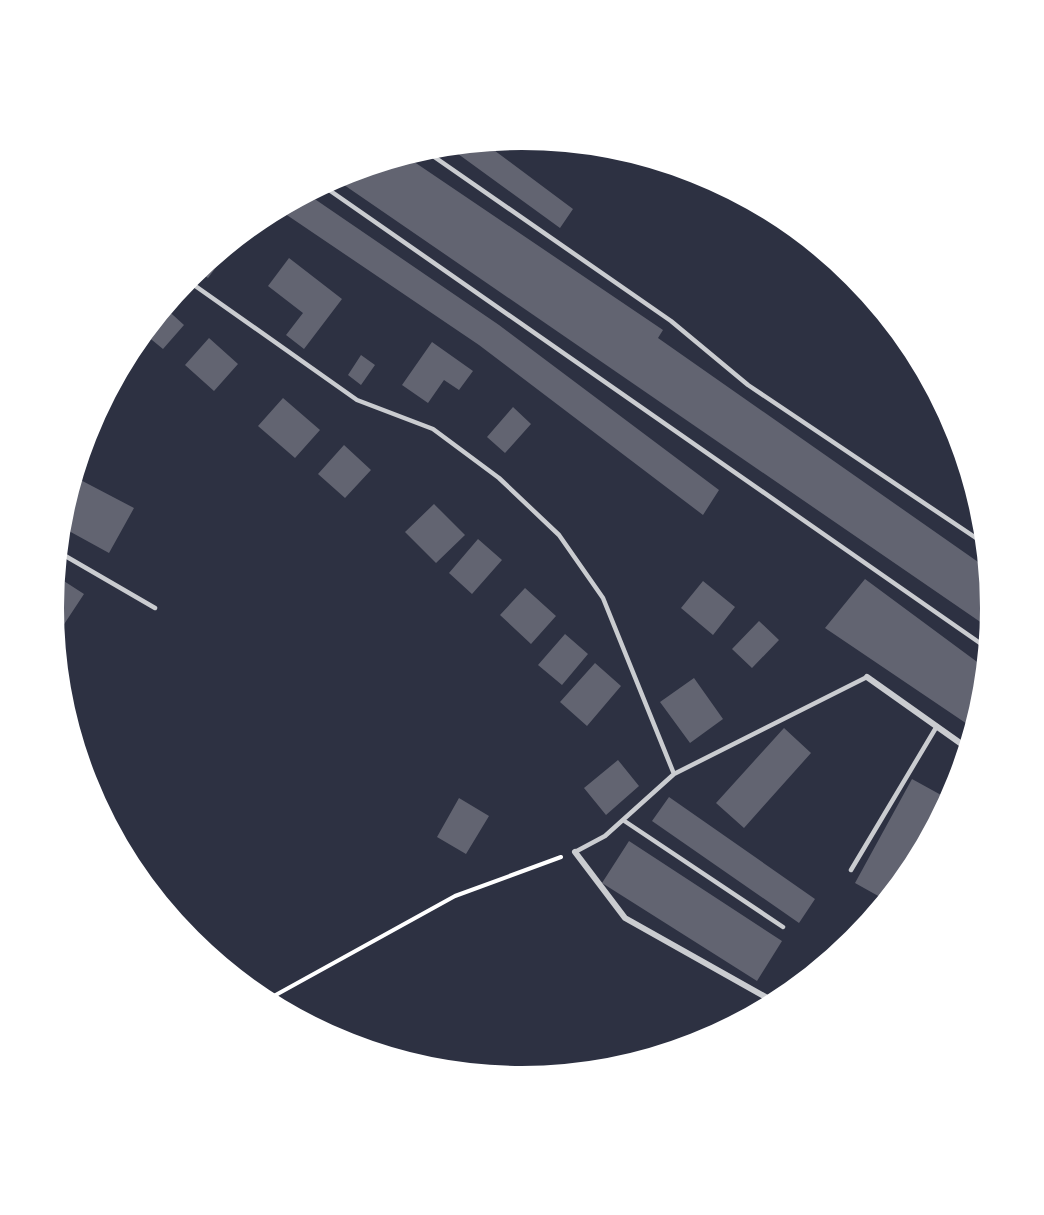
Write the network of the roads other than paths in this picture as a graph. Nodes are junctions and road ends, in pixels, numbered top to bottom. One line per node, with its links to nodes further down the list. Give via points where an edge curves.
1 (431, 154): 4 (lane, via 671,321 747,385)
2 (327, 189): 7 (lane)
3 (192, 284): 11 (lane, via 357,400 433,429 499,478 559,535 603,598)
4 (979, 540)
5 (63, 554): 6 (lane)
6 (155, 608)
7 (982, 645)
8 (867, 677): 9 (street); 11 (lane)
9 (936, 726): 10 (street); 14 (lane)
10 (963, 745)
11 (674, 774): 12 (lane)
12 (623, 820): 13 (lane, via 605,836); 15 (lane)
13 (575, 852): 16 (street, via 625,918)
14 (851, 870)
15 (783, 927)
16 (768, 999)

